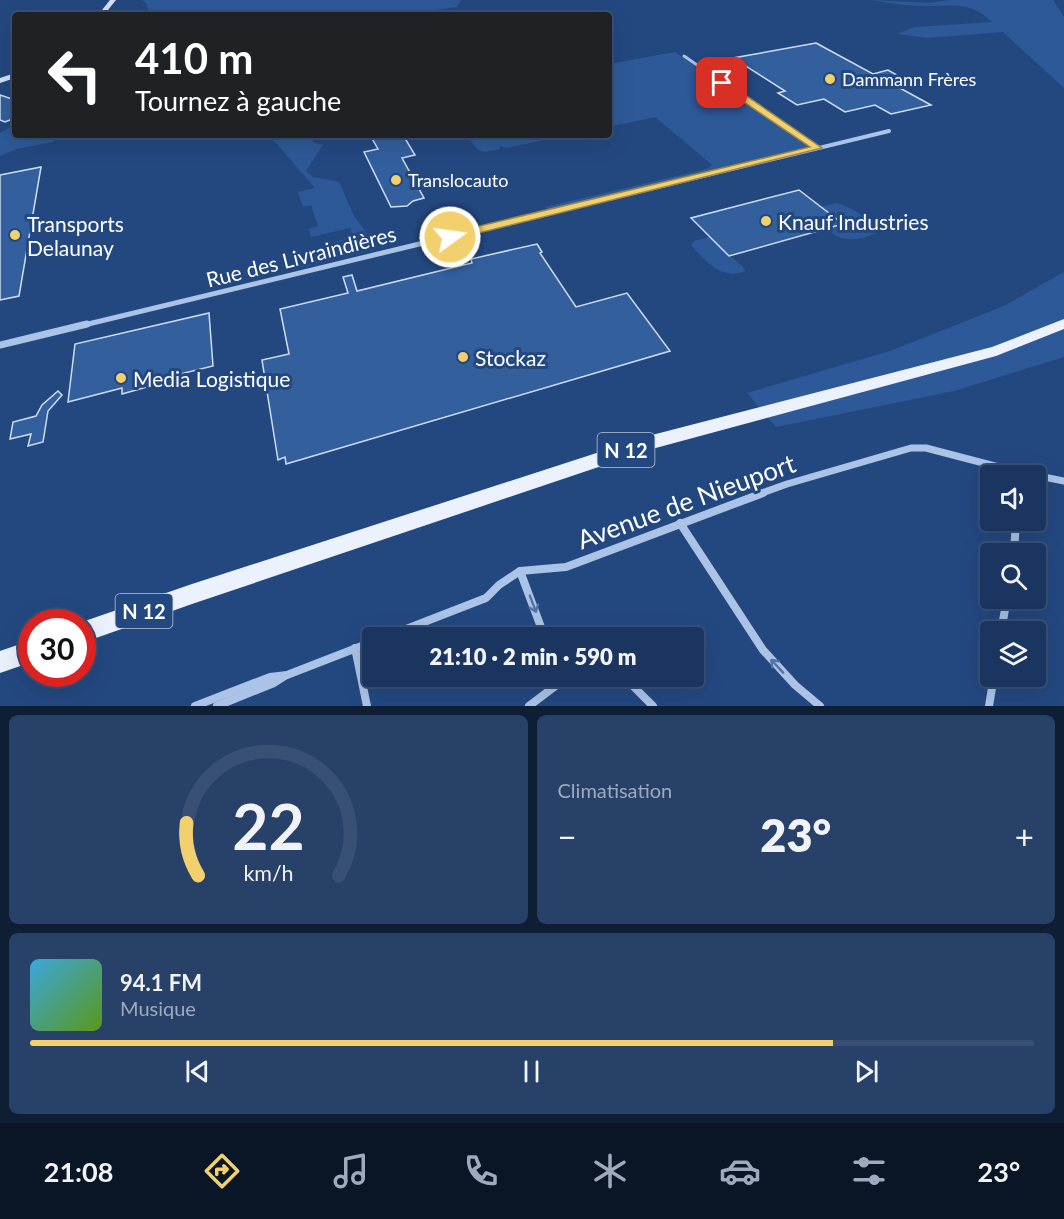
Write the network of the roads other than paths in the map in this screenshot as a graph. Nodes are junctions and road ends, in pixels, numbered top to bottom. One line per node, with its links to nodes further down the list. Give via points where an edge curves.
1 (114, 0): 2 (main road)
2 (104, 12)
3 (684, 56): 5 (street)
4 (890, 131): 5 (street, Rue des Livraindières)
5 (817, 148): 7 (street, Rue des Livraindières)
6 (1064, 324): 15 (main road, N 12, via 996,351 652,442)
7 (0, 345)
8 (987, 465): 11 (street, Avenue de Nieuport, via 926,448 910,448 787,484)
9 (1046, 478): 10 (street, Avenue de Nieuport)
10 (1064, 481)
11 (680, 523): 12 (street, Avenue de Nieuport, via 566,567); 31 (street, one-way to 11, via 763,650)
12 (520, 571): 13 (street, Avenue de Nieuport, via 486,598); 14 (street, one-way to 14)
13 (412, 627)
14 (541, 627)
15 (96, 628)
16 (362, 646): 17 (street)
17 (356, 648): 22 (street); 28 (street)
18 (18, 649): 19 (main road)
19 (0, 654)
20 (18, 656): 21 (main road)
21 (0, 662)
22 (286, 675): 26 (street, via 270,677); 27 (street)
23 (552, 687): 29 (street)
24 (634, 687): 30 (street)
25 (992, 687): 32 (street)
26 (195, 706)
27 (217, 706)
28 (367, 706)
29 (529, 706)
30 (653, 706)
31 (820, 706)
32 (989, 706)

